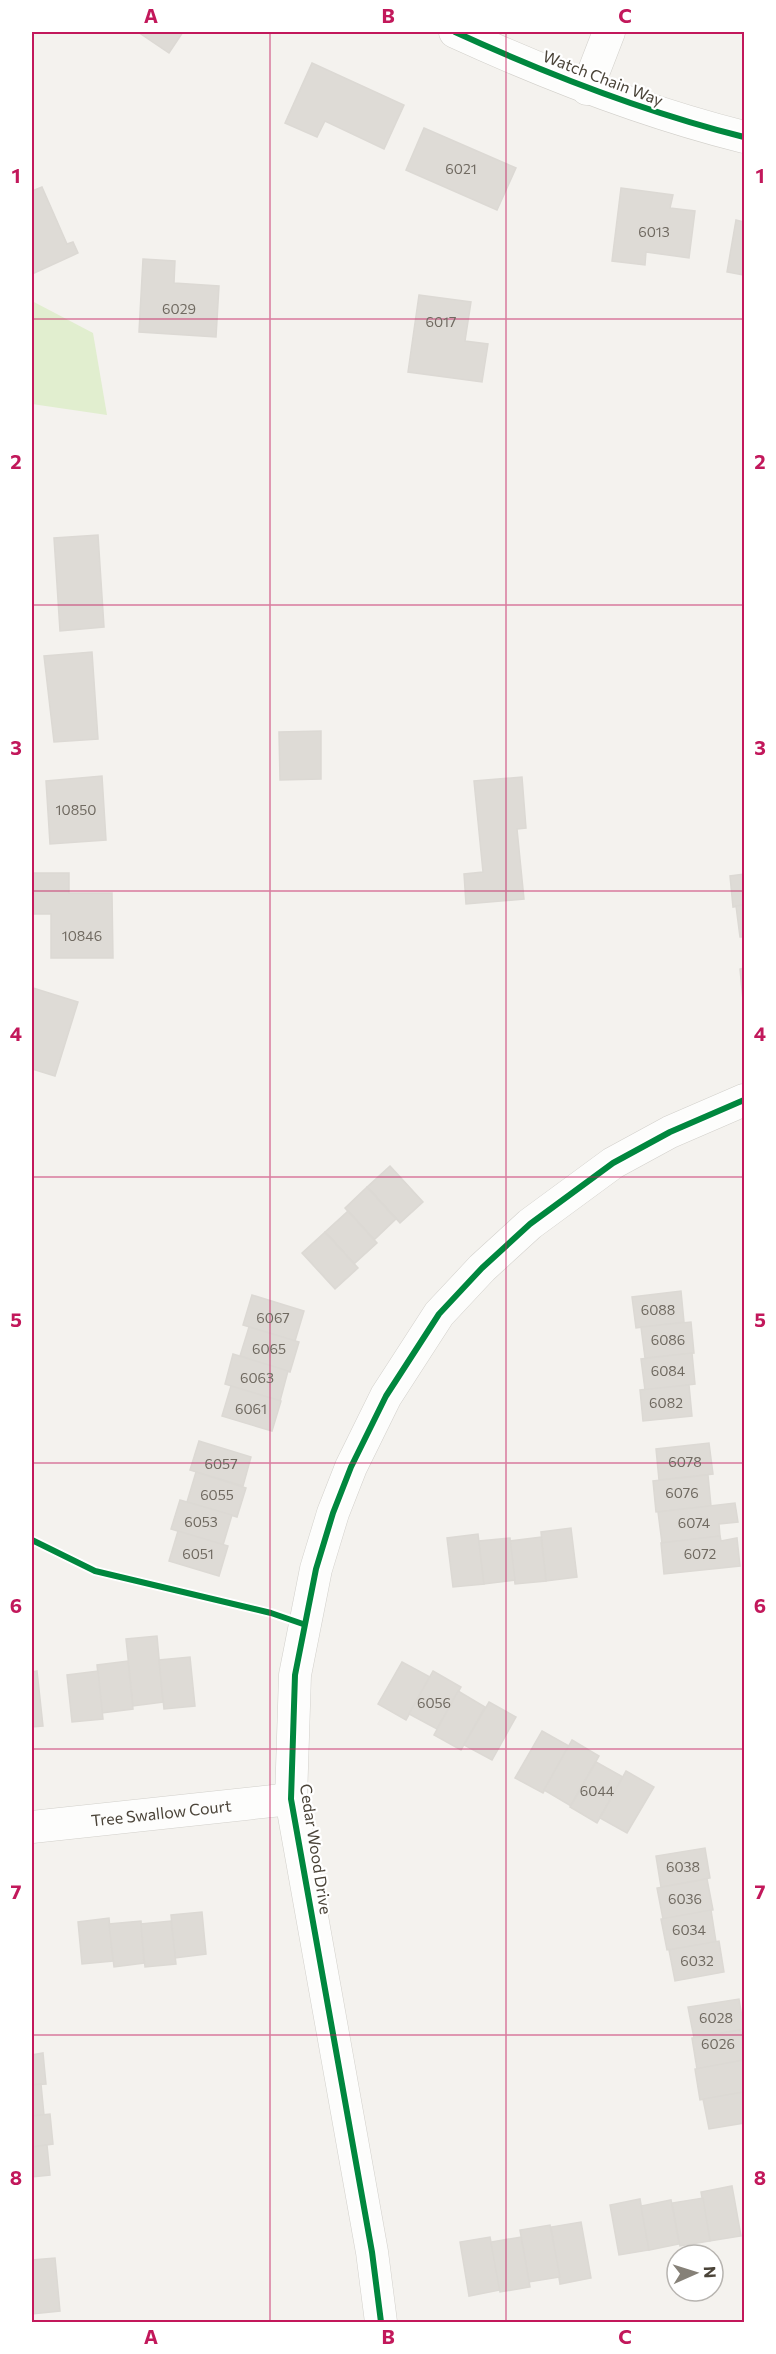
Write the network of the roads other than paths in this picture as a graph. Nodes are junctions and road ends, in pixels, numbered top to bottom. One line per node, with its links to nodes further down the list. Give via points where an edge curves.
1 (456, 32): 3 (street, Watch Chain Way)
2 (609, 32): 3 (street)
3 (587, 89): 4 (street, Watch Chain Way, via 682,122)
4 (744, 137)
5 (744, 1100): 6 (street, Cedar Wood Drive, via 670,1132 613,1163 571,1192 482,1268 439,1314 386,1396 351,1467 315,1569 295,1675)
6 (291, 1799): 7 (street, Tree Swallow Court); 8 (street, Cedar Wood Drive, via 372,2252)
7 (32, 1827)
8 (381, 2322)

